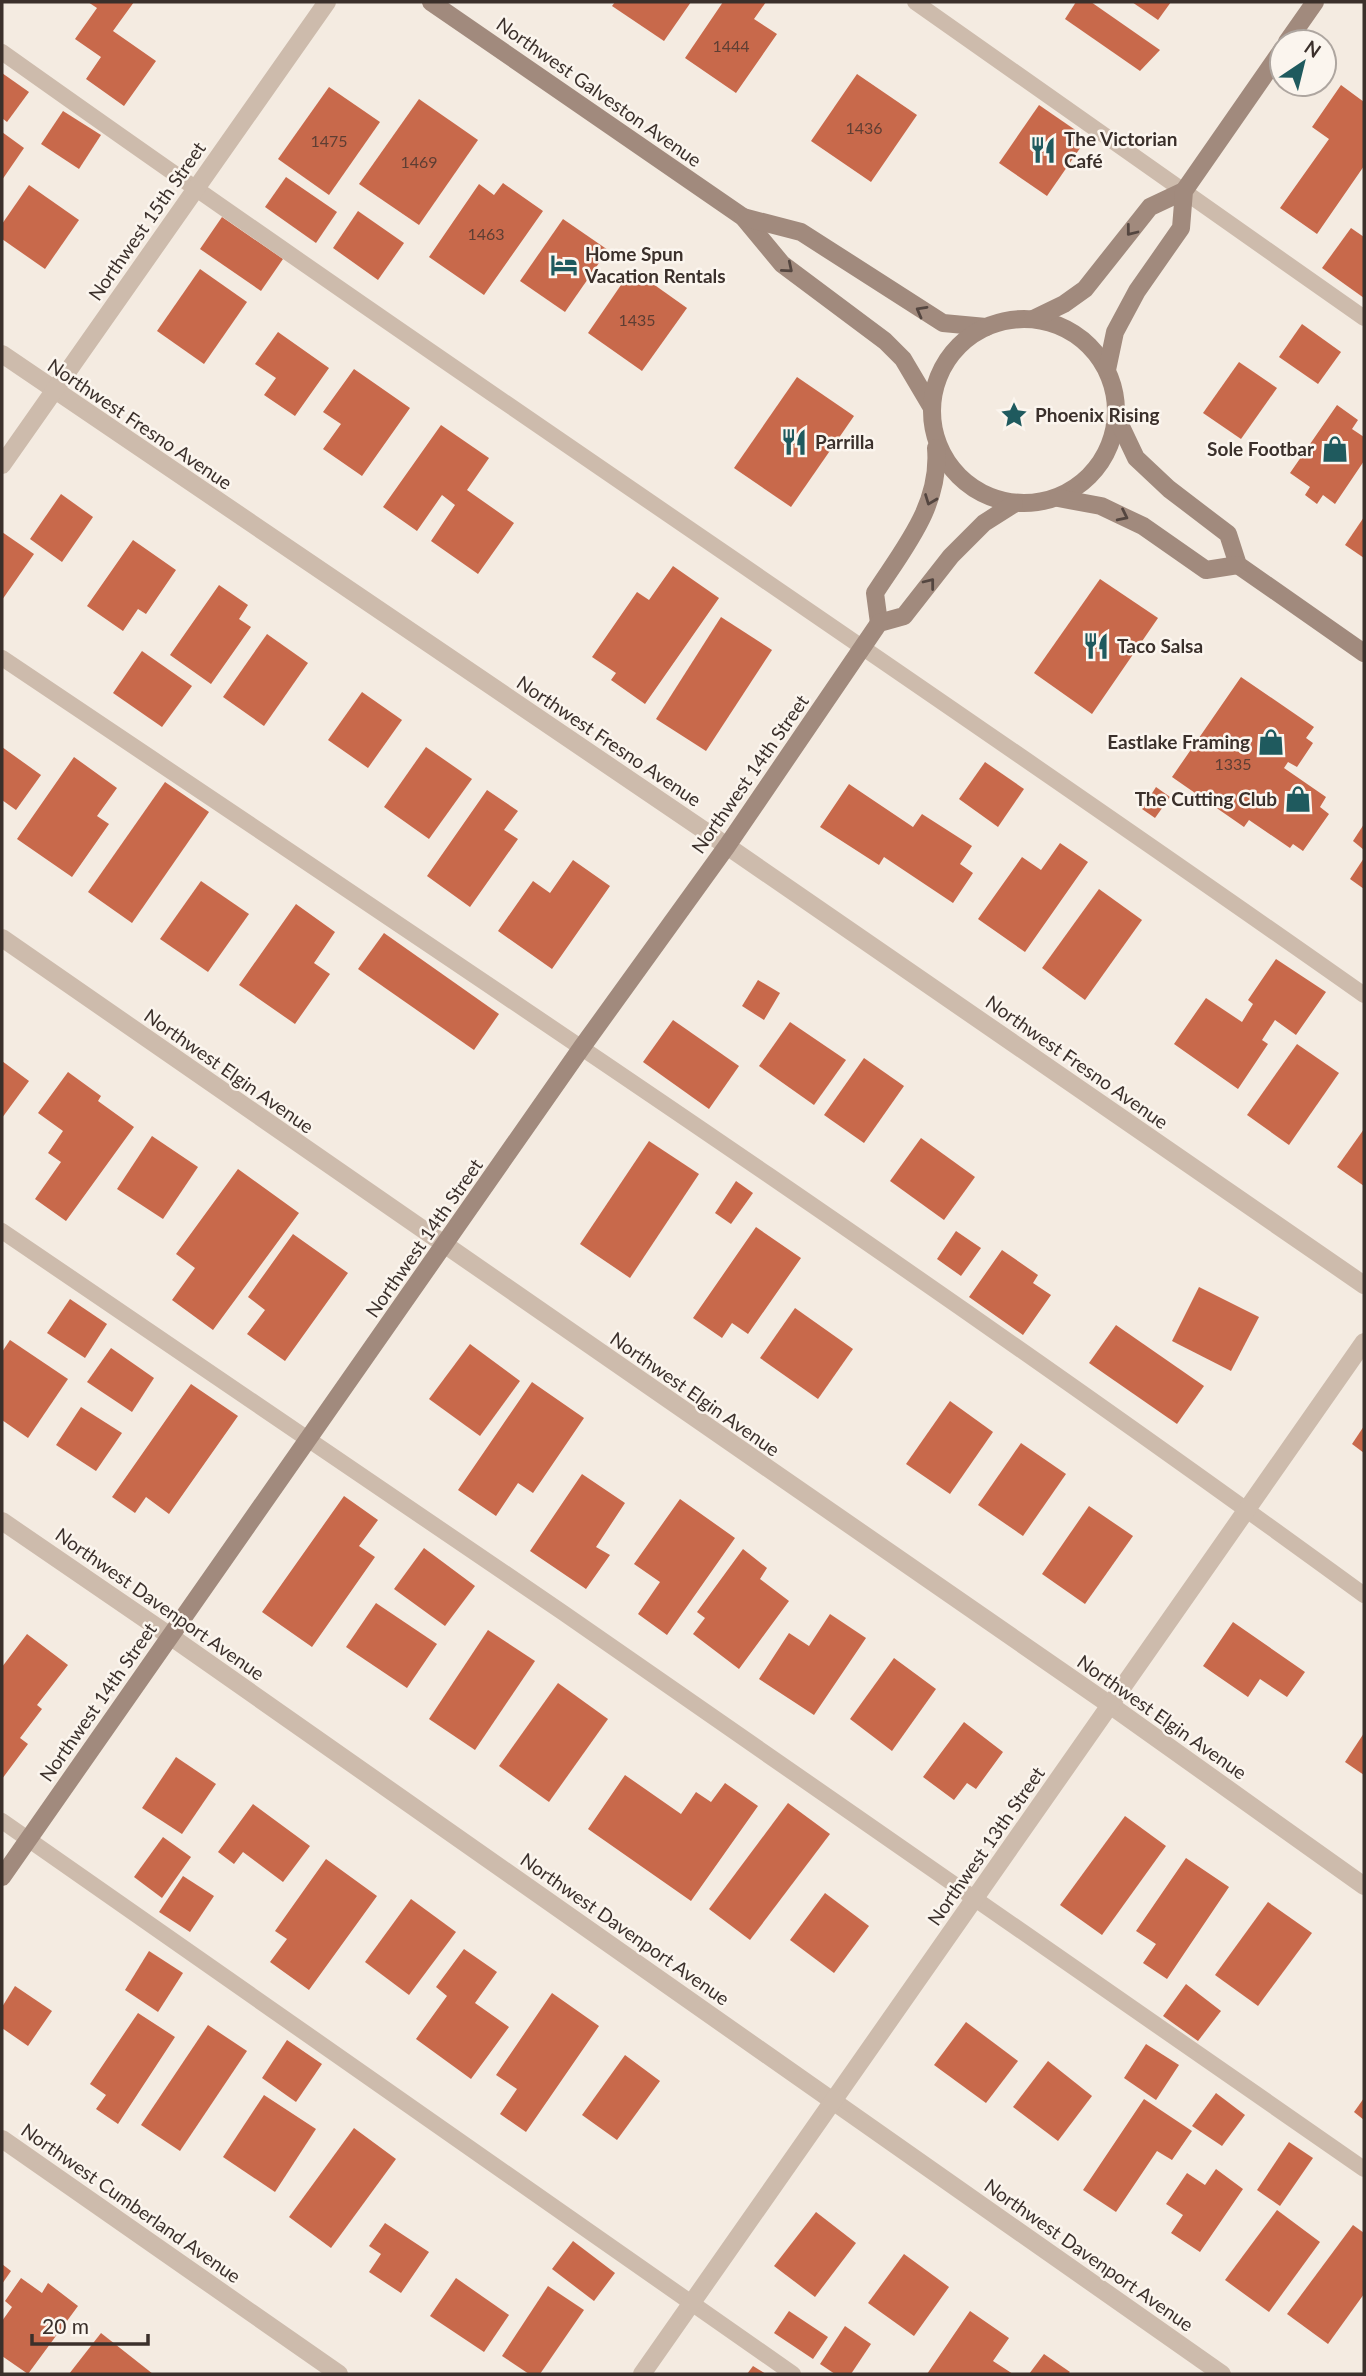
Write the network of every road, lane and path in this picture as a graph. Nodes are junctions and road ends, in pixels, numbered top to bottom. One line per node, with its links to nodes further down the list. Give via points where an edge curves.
1 (327, 2): 8 (street, Northwest 15th Street)
2 (430, 2): 10 (street, Northwest Galveston Avenue)
3 (915, 2): 9 (lane)
4 (1315, 2): 5 (street)
5 (1297, 28)
6 (2, 52): 8 (lane)
7 (1268, 70): 9 (street)
8 (194, 190): 16 (street, Northwest 15th Street); 25 (lane)
9 (1184, 191): 11 (lane); 12 (street, one-way to 12, via 1150,207 1085,289); 15 (street, via 1181,228 1115,332)
10 (743, 217): 13 (street, Northwest Galveston Avenue, one-way to 10, via 943,323 800,232); 17 (street, Northwest Galveston Avenue, one-way to 17, via 782,264 903,359)
11 (1364, 318)
12 (1033, 319): 13 (street); 15 (street, via 1077,335)
13 (986, 327): 17 (street, via 964,340 947,360 936,383)
14 (2, 354): 16 (street, Northwest Fresno Avenue)
15 (1107, 370): 18 (street, via 1115,393)
16 (53, 391): 20 (street, Northwest 15th Street); 28 (street, Northwest Fresno Avenue)
17 (932, 408): 19 (street)
18 (1116, 418): 21 (street, via 1112,442 1100,465 1081,485); 23 (street, via 1136,458 1228,534)
19 (934, 433): 22 (street, via 946,461 966,483 992,498); 24 (street, one-way to 24, via 937,467 933,494 916,530 875,593)
20 (2, 465)
21 (1058, 498): 22 (street); 23 (street, one-way to 23, via 1101,506 1143,526 1206,570)
22 (1014, 503): 24 (street, one-way to 22, via 904,616 951,556 984,523)
23 (1238, 565): 26 (street)
24 (879, 623): 25 (street, Northwest 14th Street)
25 (864, 646): 28 (street, Northwest 14th Street); 30 (lane)
26 (1364, 653)
27 (2, 658): 31 (lane)
28 (727, 846): 31 (street, Northwest 14th Street); 34 (street, Northwest Fresno Avenue)
29 (2, 938): 33 (street, Northwest Elgin Avenue)
30 (1364, 995)
31 (582, 1046): 33 (street, Northwest 14th Street); 37 (lane)
32 (2, 1231): 36 (lane)
33 (444, 1247): 36 (street, Northwest 14th Street); 41 (street, Northwest Elgin Avenue)
34 (1364, 1285)
35 (1364, 1342): 37 (street, Northwest 13th Street)
36 (308, 1442): 40 (street, Northwest 14th Street); 46 (lane, via 562,1612)
37 (1248, 1510): 39 (lane); 41 (street, Northwest 13th Street)
38 (2, 1521): 40 (street, Northwest Davenport Avenue)
39 (1364, 1595)
40 (170, 1636): 43 (street, Northwest 14th Street); 47 (street, Northwest Davenport Avenue)
41 (1110, 1705): 45 (street, Northwest Elgin Avenue); 46 (street, Northwest 13th Street)
42 (2, 1821): 43 (lane)
43 (28, 1839): 44 (street, Northwest 14th Street); 50 (lane)
44 (2, 1877)
45 (1364, 1886)
46 (974, 1900): 47 (street, Northwest 13th Street); 49 (lane)
47 (832, 2100): 50 (street, Northwest 13th Street); 54 (street, Northwest Davenport Avenue)
48 (2, 2139): 51 (street, Northwest Cumberland Avenue)
49 (1364, 2169)
50 (692, 2303): 52 (street, Northwest 13th Street); 53 (lane)
51 (339, 2374)
52 (642, 2374)
53 (793, 2374)
54 (1222, 2374)

